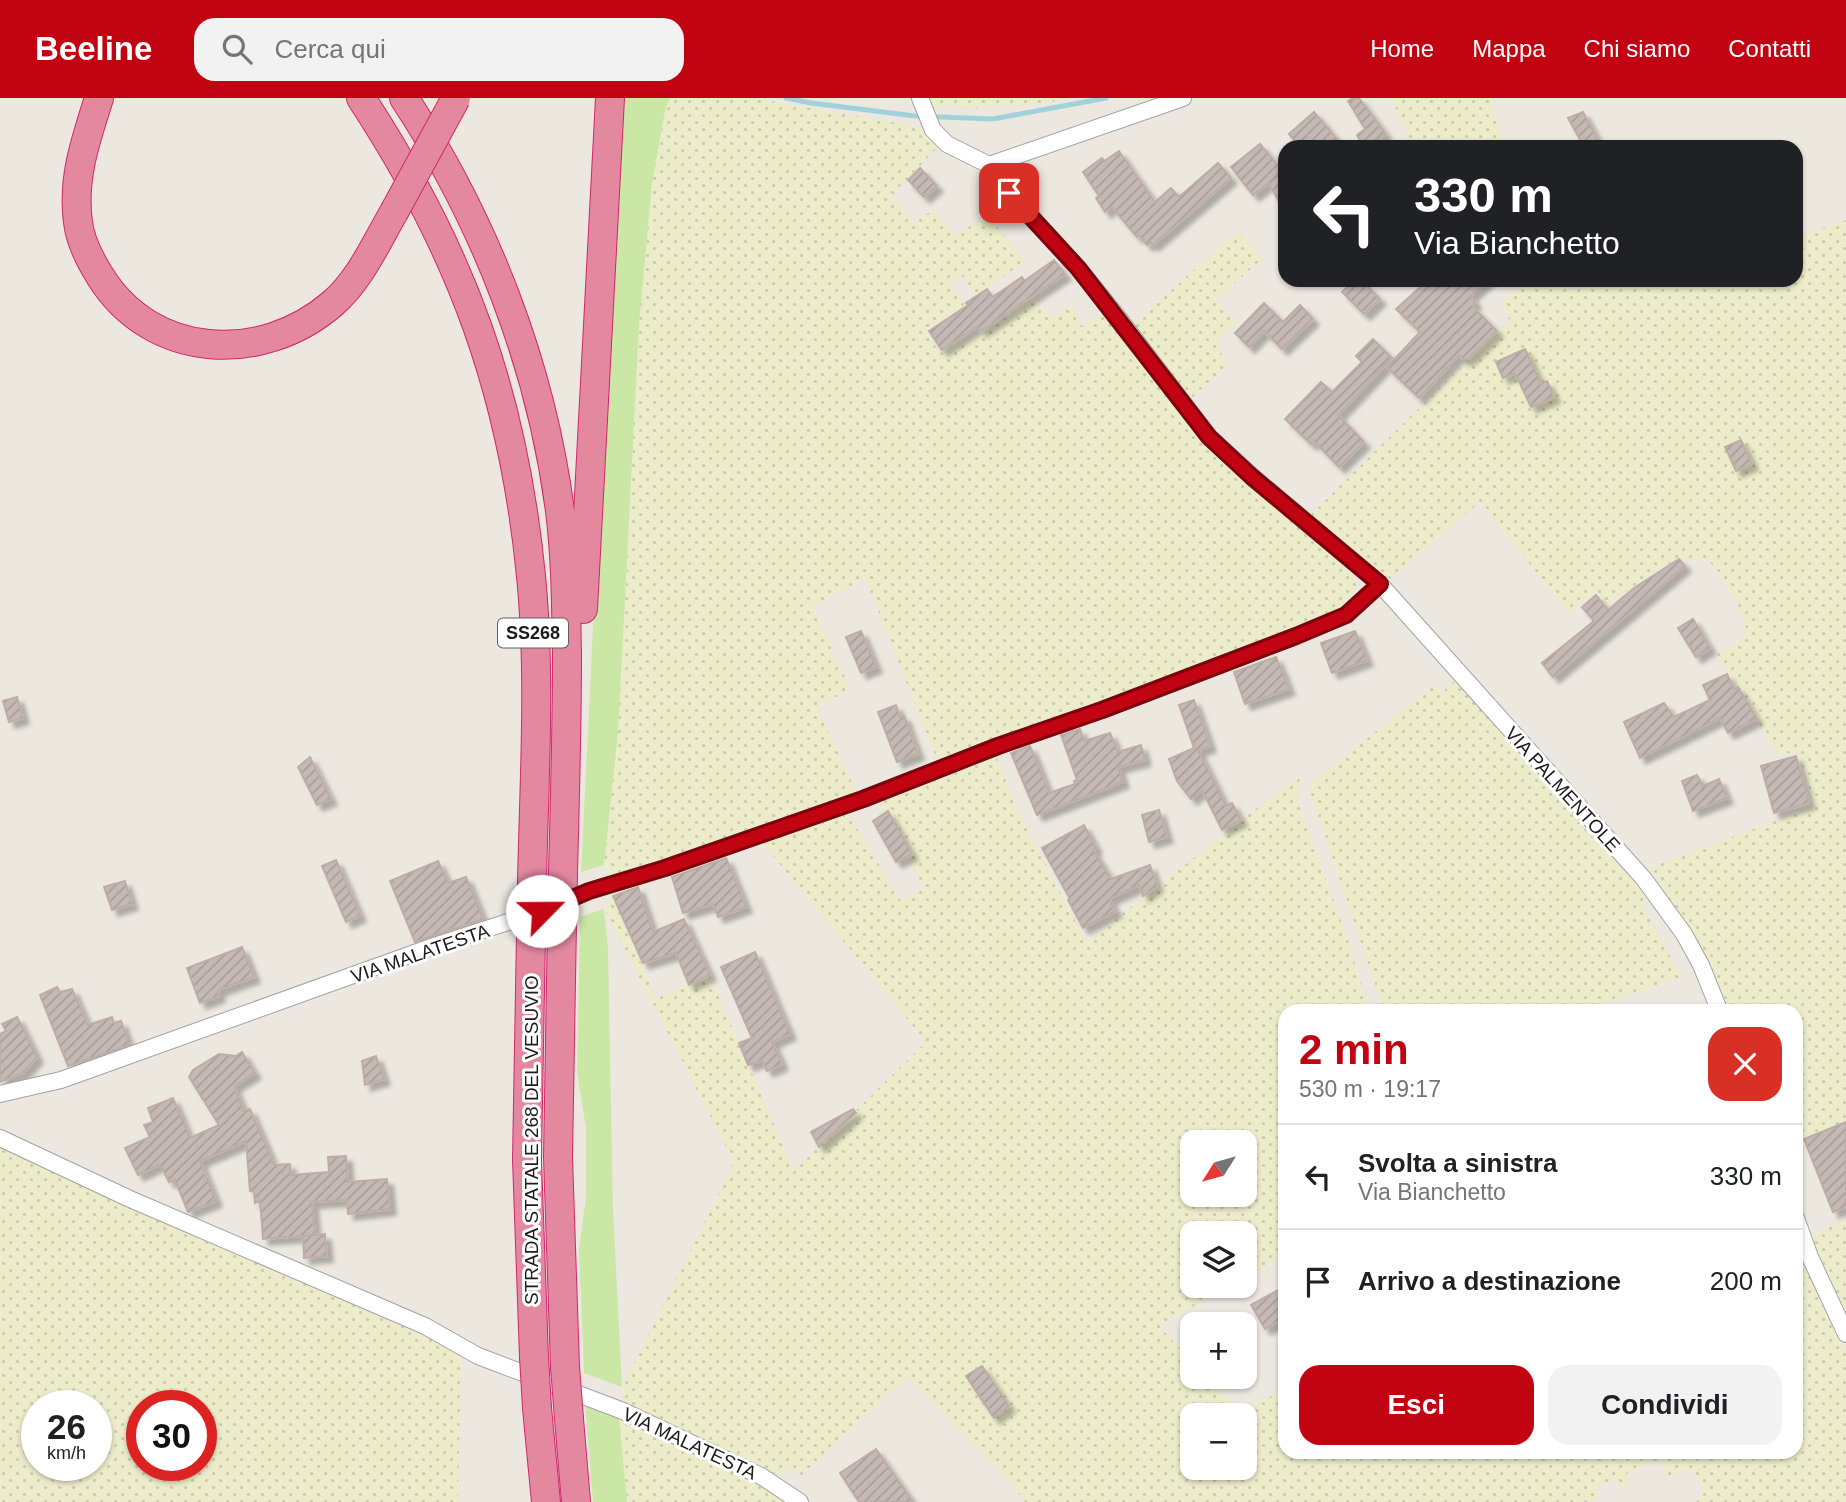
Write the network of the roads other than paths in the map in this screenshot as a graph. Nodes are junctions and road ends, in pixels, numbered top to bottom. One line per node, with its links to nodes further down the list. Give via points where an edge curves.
1 (100, 98): 10 (highway)
2 (115, 98): 10 (highway)
3 (340, 98): 12 (highway, via 386,164)
4 (361, 98): 12 (highway, STRADA STATALE 268 DEL VESUVIO / SS268, via 390,141 446,247)
5 (404, 98): 14 (highway, STRADA STATALE 268 DEL VESUVIO / SS268, via 485,247 531,373 560,511 566,580)
6 (456, 98): 10 (highway, bridge, via 356,277 334,303 306,324 273,339 239,345 204,344 171,335 138,317 110,292 90,261 78,225 75,186)
7 (610, 98): 14 (highway, via 583,609)
8 (1183, 98): 11 (street)
9 (920, 100): 11 (street, via 933,130 947,144)
10 (91, 126)
11 (989, 165): 13 (street, VIA PALMENTOLE, via 1121,321 1209,437)
12 (498, 386): 20 (highway, STRADA STATALE 268 DEL VESUVIO / SS268, bridge, via 514,452 531,579 536,699 527,1160 534,1357)
13 (1380, 584): 15 (street, VIA PALMENTOLE, via 1658,897 1684,934); 16 (street, VIA MALATESTA, via 1346,615 1296,636 863,799 589,891 61,1080)
14 (567, 733): 21 (highway, STRADA STATALE 268 DEL VESUVIO / SS268, bridge, via 558,1169 565,1367)
15 (1717, 1004)
16 (0, 1094)
17 (0, 1139): 22 (street, VIA MALATESTA, via 425,1326 478,1356 623,1411 761,1476)
18 (1803, 1238): 19 (street)
19 (1846, 1334)
20 (546, 1502)
21 (576, 1502)
22 (800, 1502)

